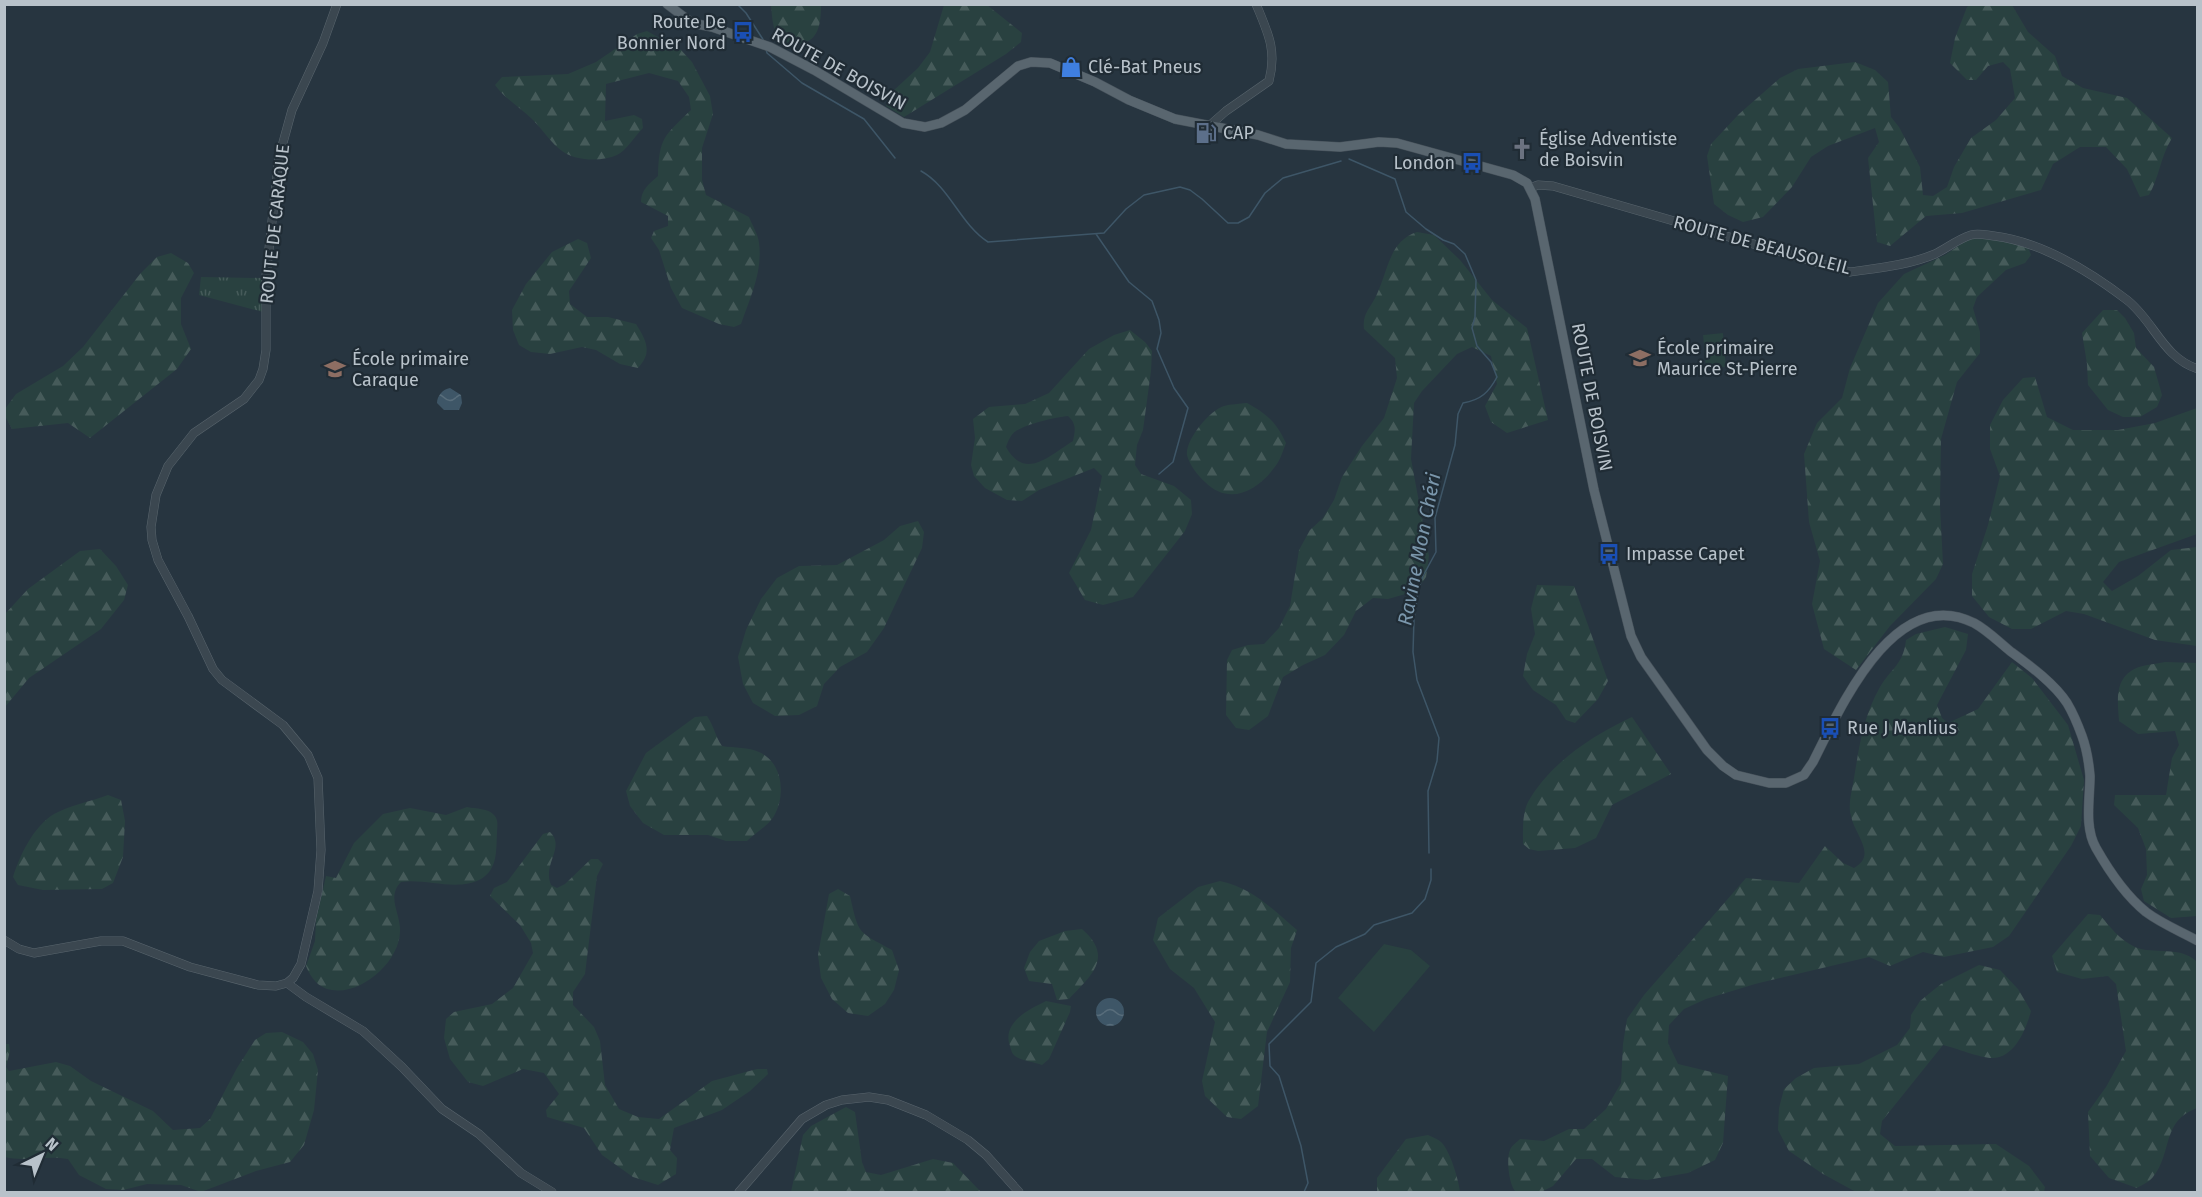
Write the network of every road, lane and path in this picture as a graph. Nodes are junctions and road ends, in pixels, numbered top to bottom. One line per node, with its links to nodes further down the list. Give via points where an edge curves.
1 (337, 4): 9 (street, ROUTE DE CARAQUE, via 292,110 279,157 266,276 263,369 244,399 194,433 168,466 156,495 151,527 158,560 213,669 283,725 308,755 318,778 318,891 301,964)
2 (668, 4): 4 (main road, ROUTE DE BOISVIN, via 692,23 769,47 912,126 925,127 953,118 1018,66 1031,62 1050,63 1160,114)
3 (1256, 4): 4 (street, via 1272,48 1269,81)
4 (1209, 126): 5 (main road, ROUTE DE BOISVIN, via 1286,144 1340,147 1397,143 1513,175)
5 (1530, 188): 6 (street, ROUTE DE BEAUSOLEIL, via 1553,186 1850,272 1926,257 1978,234 2028,242 2128,301 2169,352 2186,366); 8 (main road, ROUTE DE BOISVIN, via 1594,490 1631,636 1655,678 1707,750 1736,775 1769,783 1796,780 1813,762 1861,672 1880,650 1922,619 1945,616 1973,623 2037,671 2066,702 2083,738 2090,775 2090,836 2128,896 2160,921)
6 (2198, 369)
7 (4, 940): 9 (street, via 34,953 123,940 190,967 258,985)
8 (2198, 941)
9 (287, 983): 10 (street, via 363,1031 442,1109 479,1134 521,1173)
10 (552, 1192)
11 (739, 1192): 12 (street, via 802,1119 826,1105 870,1097 926,1115 968,1140)
12 (1019, 1192)

